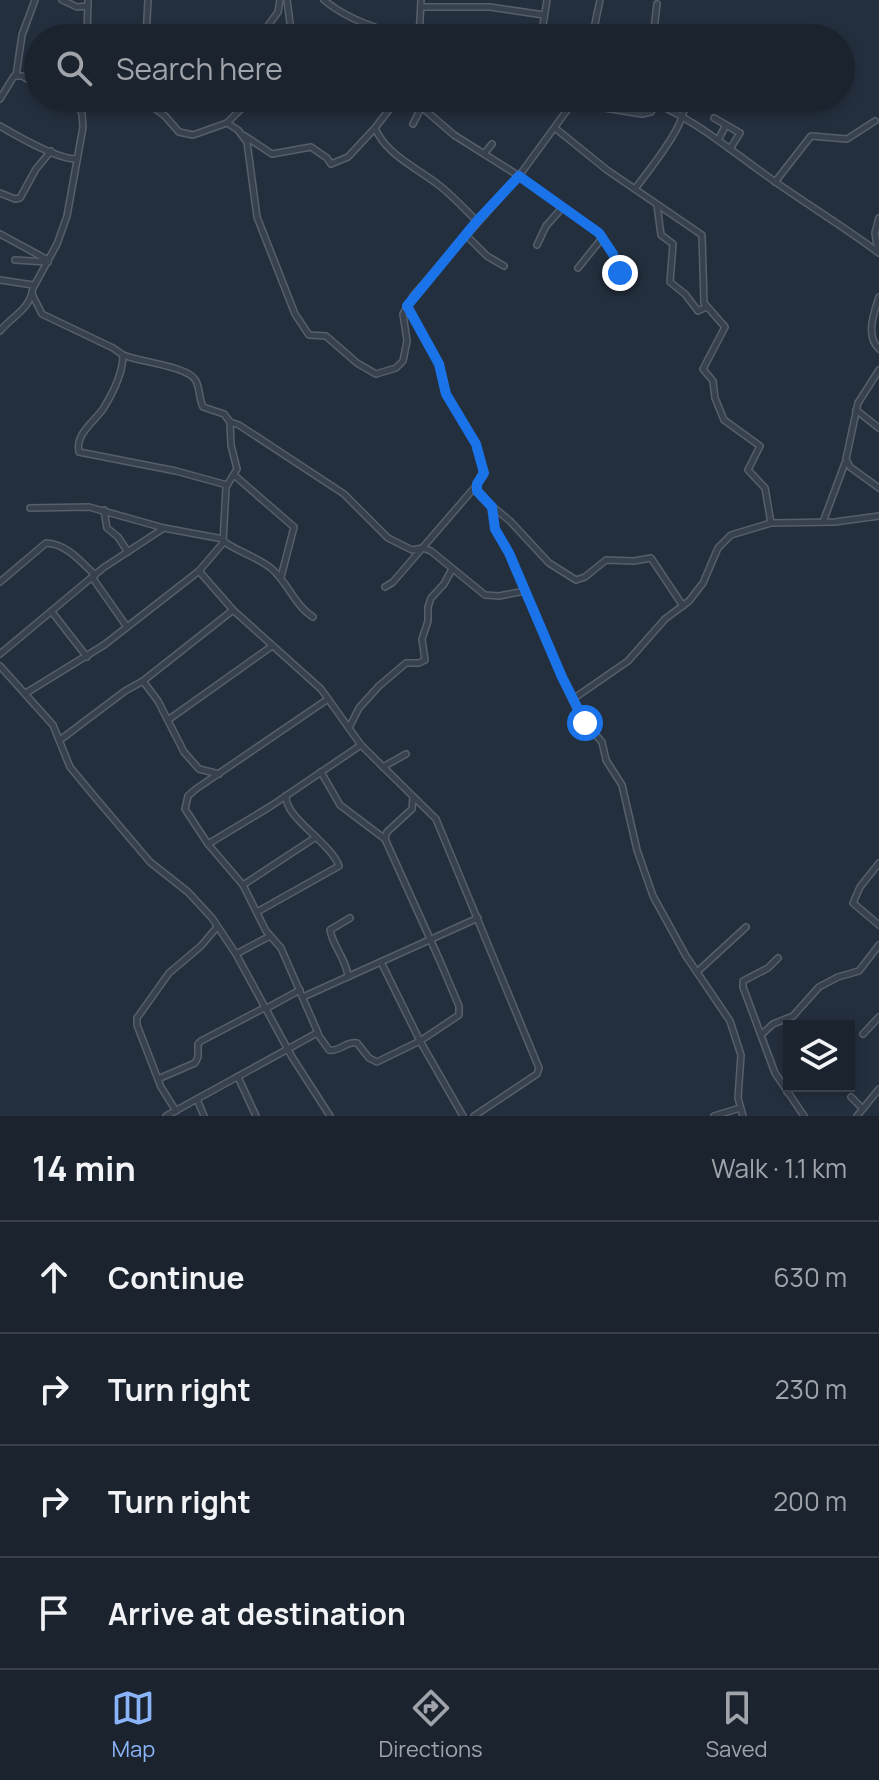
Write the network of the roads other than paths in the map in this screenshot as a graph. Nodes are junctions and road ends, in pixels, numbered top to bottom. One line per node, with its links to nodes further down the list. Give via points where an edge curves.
1 (35, 0): 14 (street)
2 (62, 0): 9 (street, via 77,7)
3 (148, 0): 16 (street)
4 (280, 0): 17 (street)
5 (287, 0): 18 (street)
6 (324, 0): 19 (street)
7 (547, 0): 13 (street)
8 (600, 0): 22 (street)
9 (88, 3): 15 (street)
10 (421, 4): 11 (street); 20 (street)
11 (490, 4): 13 (street)
12 (657, 4): 23 (street)
13 (544, 15): 21 (street)
14 (26, 24)
15 (87, 24)
16 (147, 24)
17 (270, 24)
18 (290, 24)
19 (367, 24)
20 (420, 24)
21 (543, 24)
22 (595, 24)
23 (655, 24)
24 (24, 30): 25 (street)
25 (16, 76): 26 (street); 27 (street)
26 (24, 79)
27 (0, 99)
28 (81, 112): 54 (street)
29 (160, 112): 42 (street, via 184,134)
30 (238, 112): 42 (street)
31 (387, 112): 46 (street)
32 (419, 112): 43 (street)
33 (426, 112): 53 (street)
34 (566, 112): 47 (street)
35 (630, 112): 36 (street)
36 (651, 112)
37 (672, 112): 39 (street)
38 (684, 112): 39 (street)
39 (682, 117): 49 (street); 57 (street)
40 (714, 118): 44 (street)
41 (875, 121): 56 (street, via 847,139 809,137)
42 (227, 123): 48 (street)
43 (413, 124)
44 (726, 125): 49 (street); 51 (street, via 740,134)
45 (0, 126): 52 (street)
46 (375, 128): 48 (street, via 348,157 331,164 311,147 271,154); 62 (street, via 407,164 440,185)
47 (555, 128): 55 (street); 57 (street)
48 (244, 136): 77 (street, via 257,217 295,314 309,335 326,336 371,372 382,372 403,361)
49 (718, 140): 51 (street)
50 (492, 144): 53 (street)
51 (730, 149): 56 (street)
52 (51, 151): 54 (street); 58 (street, via 20,198)
53 (484, 154): 55 (street)
54 (76, 159): 69 (street, via 67,216)
55 (519, 176): 60 (street); 62 (street)
56 (775, 182): 67 (street)
57 (635, 189): 59 (street)
58 (0, 193)
59 (657, 204): 78 (street, via 702,235); 78 (street, via 661,235 673,246 670,282 698,311)
60 (562, 208): 65 (street); 66 (street)
61 (879, 218): 67 (street)
62 (477, 221): 64 (street)
63 (0, 234): 69 (street)
64 (466, 235): 70 (street); 77 (street)
65 (603, 237): 71 (street); 72 (street)
66 (537, 245)
67 (878, 252)
68 (15, 260): 69 (street)
69 (48, 261): 74 (street)
70 (504, 266)
71 (578, 268)
72 (620, 273)
73 (0, 280): 74 (street)
74 (34, 284): 75 (street)
75 (32, 294): 79 (street); 81 (street, via 42,314)
76 (879, 297): 80 (street, via 872,328)
77 (407, 306): 89 (street, via 439,364 451,405 476,444 484,473)
78 (706, 307): 96 (street, via 725,327 703,369 713,381 724,420 760,446 748,470 765,488)
79 (0, 331)
80 (879, 349)
81 (123, 355): 84 (street, via 192,376 203,407 224,414); 88 (street, via 113,391 81,437 79,452)
82 (879, 370): 83 (street)
83 (856, 410): 85 (street); 86 (street)
84 (230, 422): 87 (street); 99 (street, via 344,494 388,538)
85 (879, 428)
86 (846, 462): 90 (street); 95 (street)
87 (234, 475): 88 (street); 106 (street, via 294,527)
88 (227, 485): 98 (street)
89 (476, 487): 91 (street); 99 (street)
90 (879, 488)
91 (492, 507): 109 (street, via 495,529); 110 (street, via 549,563 576,580 606,560 651,558)
92 (30, 508): 93 (street)
93 (104, 510): 97 (street); 100 (street, via 107,528)
94 (879, 516): 95 (street)
95 (823, 522): 96 (street)
96 (771, 523): 110 (street, via 724,539 703,583)
97 (164, 528): 98 (street); 100 (street)
98 (223, 540): 103 (street); 106 (street)
99 (419, 550): 102 (street, via 431,551); 108 (street)
100 (128, 552): 105 (street)
101 (0, 568): 104 (street)
102 (452, 569): 109 (street, via 485,595); 124 (street, via 428,607 422,639 425,660 406,663 379,686)
103 (199, 571): 111 (street); 114 (street)
104 (7, 575): 105 (street, via 46,543 66,549); 107 (street)
105 (94, 576): 112 (street); 114 (street)
106 (281, 577): 113 (street)
107 (0, 582)
108 (385, 587)
109 (525, 591): 122 (street)
110 (683, 606): 122 (street, via 628,661)
111 (233, 610): 115 (street); 119 (street)
112 (52, 612): 116 (street); 117 (street)
113 (313, 617)
114 (127, 627): 117 (street)
115 (272, 646): 121 (street); 123 (street)
116 (0, 654)
117 (87, 657): 120 (street)
118 (0, 666): 120 (street)
119 (143, 681): 123 (street); 125 (street)
120 (26, 693): 125 (street)
121 (328, 699): 124 (street); 130 (street)
122 (573, 699): 150 (street, via 622,785 647,882)
123 (168, 720): 130 (street, via 176,741 199,769)
124 (349, 729): 126 (street)
125 (60, 740): 142 (street, via 70,767 94,796 150,862 188,892)
126 (361, 745): 128 (street); 129 (street)
127 (406, 754): 128 (street)
128 (383, 767): 132 (street)
129 (321, 772): 131 (street); 134 (street, via 340,805)
130 (219, 774): 135 (street, via 185,801 187,815)
131 (286, 796): 133 (street, via 286,804); 135 (street)
132 (413, 797): 134 (street, via 412,809); 140 (street, via 436,819)
133 (316, 837): 137 (street); 138 (street, via 338,868)
134 (385, 839): 145 (street)
135 (208, 844): 137 (street)
136 (879, 863): 141 (street, via 853,903)
137 (243, 885): 138 (street)
138 (257, 912): 144 (street)
139 (350, 918): 151 (street, via 330,930)
140 (478, 918): 145 (street); 176 (street, via 539,1068)
141 (879, 925)
142 (217, 927): 147 (street); 162 (street, via 169,973 137,1018)
143 (746, 927): 150 (street)
144 (271, 936): 147 (street); 152 (street)
145 (430, 940): 149 (street); 159 (street, via 460,1011)
146 (879, 945): 158 (street, via 859,971 819,987 793,1016)
147 (236, 954): 154 (street)
148 (778, 958): 158 (street, via 742,983)
149 (381, 962): 151 (street); 159 (street)
150 (697, 972): 168 (street, via 726,1012 740,1048)
151 (348, 978): 153 (street)
152 (300, 990): 153 (street); 154 (street)
153 (303, 997): 156 (street)
154 (266, 1008): 160 (street); 162 (street, via 201,1041 195,1063)
155 (879, 1017): 157 (street)
156 (318, 1033): 159 (street, via 329,1050 357,1043 374,1062); 160 (street)
157 (863, 1034)
158 (761, 1035): 163 (street)
159 (420, 1041): 175 (street)
160 (288, 1049): 161 (street); 174 (street)
161 (238, 1076): 167 (street); 173 (street)
162 (158, 1079): 170 (street)
163 (783, 1086)
164 (879, 1089): 169 (street)
165 (787, 1092): 179 (street)
166 (851, 1097): 169 (street)
167 (197, 1099): 170 (street); 172 (street)
168 (740, 1108): 177 (street); 178 (street)
169 (863, 1109): 180 (street)
170 (176, 1111): 171 (street)
171 (166, 1116)
172 (204, 1116)
173 (256, 1116)
174 (330, 1116)
175 (463, 1116)
176 (474, 1116)
177 (714, 1116)
178 (743, 1116)
179 (804, 1116)
180 (857, 1116)

